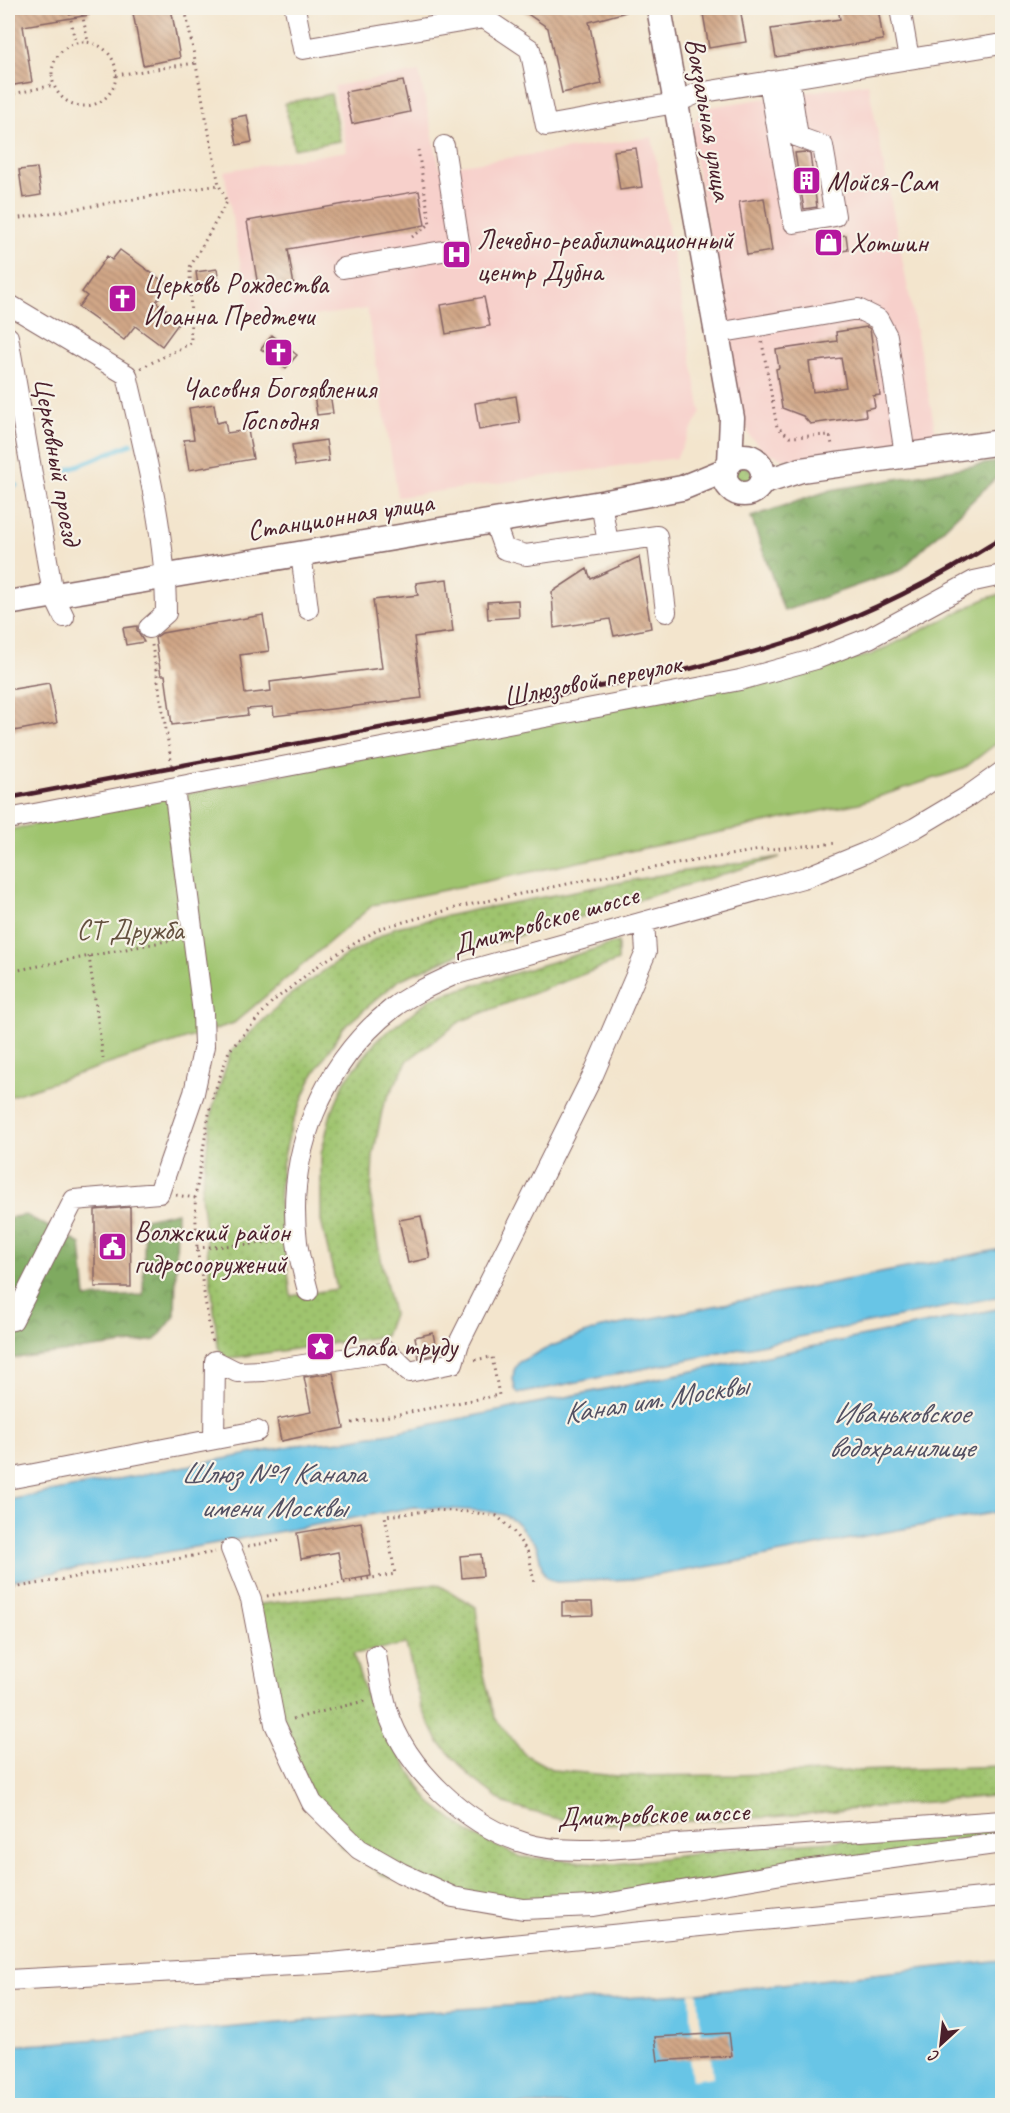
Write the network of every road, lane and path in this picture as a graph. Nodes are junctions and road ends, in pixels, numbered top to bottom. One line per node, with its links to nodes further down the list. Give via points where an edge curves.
1 (69, 8): 8 (path)
2 (81, 8): 7 (path)
3 (184, 8): 11 (path)
4 (295, 8): 17 (street, via 303,49 484,18 530,49 546,126)
5 (659, 8): 17 (main road, Вокзальная улица)
6 (900, 8): 10 (street)
7 (88, 42): 8 (path); 12 (path, via 97,44 112,57)
8 (75, 43): 15 (path, via 66,47 53,64)
9 (1002, 44): 10 (street)
10 (909, 59): 13 (street)
11 (195, 63): 12 (path); 20 (path)
12 (116, 75): 15 (path, via 108,96 89,106 68,102)
13 (789, 78): 14 (street); 14 (street, via 798,137 823,146 835,216 794,223)
14 (769, 81): 17 (street, via 698,93)
15 (54, 85): 16 (path)
16 (8, 95)
17 (675, 103): 26 (main road, Вокзальная улица)
18 (444, 146): 23 (street, via 460,248)
19 (418, 150): 22 (path, via 430,224 414,237)
20 (219, 185): 21 (path); 28 (path, via 227,202 190,267 191,343)
21 (8, 220)
22 (404, 238)
23 (343, 267)
24 (8, 304): 28 (street)
25 (760, 326): 26 (street); 31 (path, via 777,427 790,437 830,435); 32 (street, via 858,309 878,319 887,336)
26 (717, 333): 29 (main road, Вокзальная улица)
27 (8, 337): 41 (street, Церковный проезд)
28 (127, 375): 39 (street, via 153,491)
29 (732, 418): 33 (main road, Вокзальная улица); 34 (main road, Вокзальная улица)
30 (1002, 442): 32 (main road)
31 (832, 449)
32 (905, 455): 33 (main road, via 801,470)
33 (758, 468): 34 (main road, via 744,456); 34 (main road, via 754,491 749,494 739,494)
34 (728, 473): 35 (main road, Станционная улица, via 682,488)
35 (601, 503): 36 (main road, Станционная улица); 37 (street)
36 (494, 520): 37 (street, via 504,549 526,555); 38 (main road, Станционная улица)
37 (608, 543): 44 (street, via 657,536)
38 (301, 553): 39 (main road, Станционная улица); 43 (street)
39 (166, 575): 41 (main road, Станционная улица); 46 (street, via 166,613)
40 (1002, 575): 48 (street, Шлюзовой переулок, via 974,580 868,638 816,659 741,680)
41 (53, 594): 42 (main road, Станционная улица); 45 (street, Церковный проезд)
42 (8, 603)
43 (308, 609)
44 (666, 612)
45 (64, 617)
46 (149, 628): 48 (path)
47 (1002, 772): 51 (street, Дмитровское шоссе, via 958,803 866,853 806,877)
48 (174, 788): 49 (street, Шлюзовой переулок); 52 (street)
49 (8, 819)
50 (838, 843): 57 (path, via 760,850 610,875 381,928 322,962 272,1002 229,1052)
51 (644, 922): 60 (street, Дмитровское шоссе, via 453,975 420,990 370,1029 327,1084 303,1140 297,1171 296,1213 297,1243); 63 (street, via 646,952 593,1075 459,1343)
52 (193, 936): 53 (path); 61 (street, via 204,1046 194,1093 159,1193 74,1200 13,1320)
53 (89, 956): 54 (path); 55 (path)
54 (8, 972)
55 (104, 1058)
56 (207, 1095): 57 (path)
57 (210, 1106): 59 (path, via 195,1198)
58 (286, 1242): 59 (path)
59 (197, 1248): 62 (path)
60 (308, 1291)
61 (8, 1321)
62 (215, 1361): 63 (street, via 237,1372 388,1352 409,1372); 66 (street)
63 (453, 1363): 64 (path, via 492,1357 499,1395)
64 (352, 1423)
65 (256, 1431): 66 (street)
66 (214, 1439): 67 (street)
67 (8, 1479)
68 (282, 1540): 69 (path)
69 (231, 1549): 71 (path); 72 (street)
70 (534, 1583): 72 (path, via 529,1554 513,1531 496,1516 435,1510 385,1516 395,1575)
71 (8, 1589)
72 (251, 1599): 75 (street)
73 (376, 1655): 76 (street, Дмитровское шоссе, via 387,1710 418,1768 469,1815 528,1844 592,1851)
74 (372, 1699): 75 (path)
75 (275, 1724): 77 (street, via 312,1803 359,1850 453,1897 523,1909 593,1906 805,1870)
76 (1002, 1821)
77 (1002, 1843)
78 (1002, 1896): 79 (street, via 331,1963)
79 (8, 1980)

